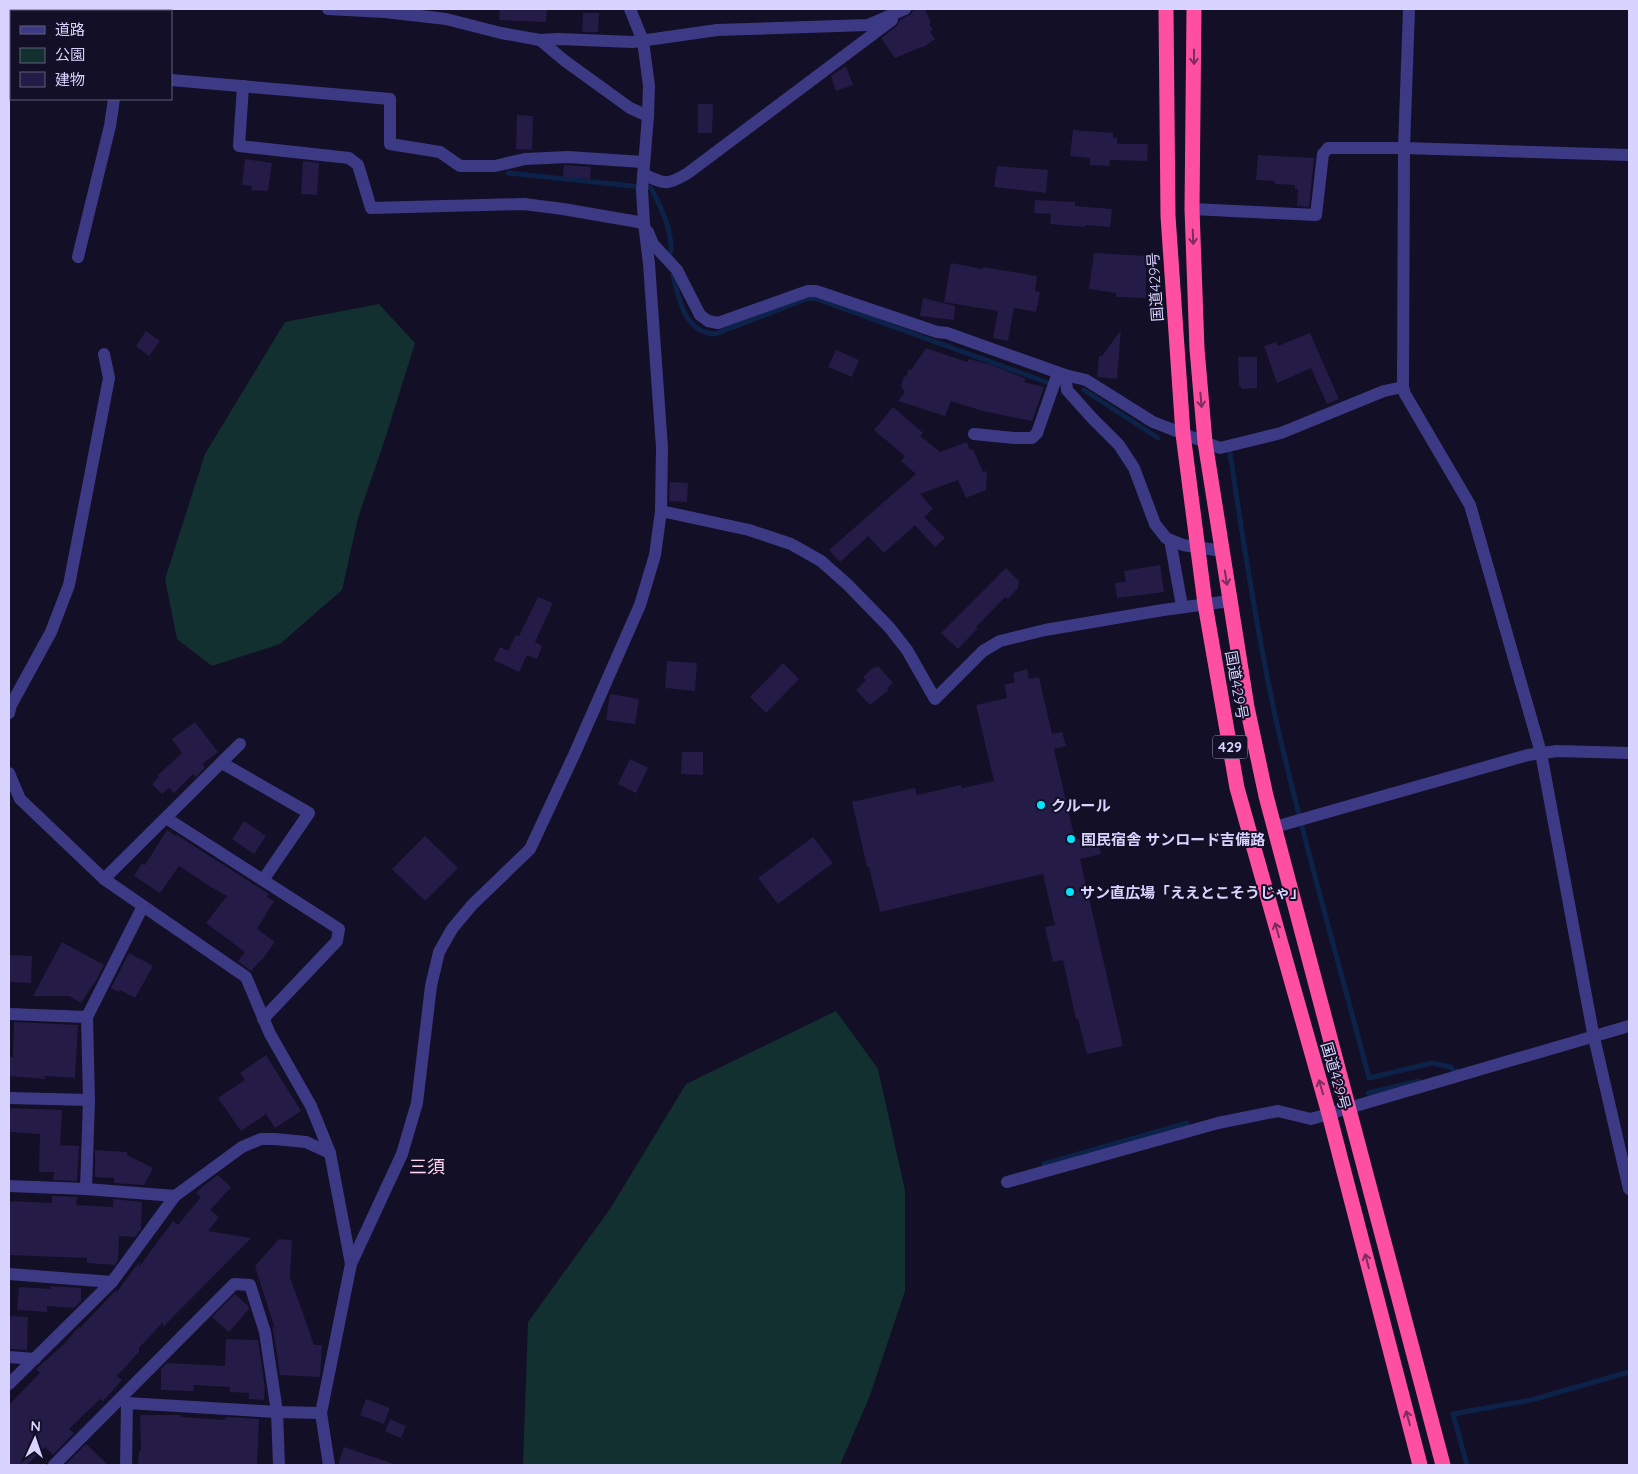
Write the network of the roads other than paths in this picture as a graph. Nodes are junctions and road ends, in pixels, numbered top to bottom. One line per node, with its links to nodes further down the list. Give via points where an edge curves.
1 (328, 9): 7 (street)
2 (630, 9): 9 (street)
3 (906, 9): 9 (street, via 868,25 717,30); 16 (street, via 674,182)
4 (1166, 9): 18 (highway, 国道429号 / 429)
5 (1194, 9): 17 (highway, 国道429号 / 429, one-way to 17)
6 (1408, 9): 14 (street)
7 (385, 10): 8 (street, via 446,19)
8 (540, 40): 9 (street); 13 (street, via 630,108)
9 (643, 41): 13 (street, via 649,86)
10 (172, 80): 11 (street)
11 (243, 86): 16 (street, via 390,99 390,144 440,152 460,166 495,166 525,159 568,157); 20 (street, via 240,146 350,158 358,165 372,208 524,204)
12 (114, 100): 21 (street)
13 (648, 116): 16 (street)
14 (1404, 148): 15 (street); 19 (street, via 1328,148 1323,154 1316,215); 24 (street)
15 (1629, 156)
16 (643, 177): 20 (street)
17 (1192, 193): 18 (highway); 19 (highway, 国道429号 / 429)
18 (1168, 194): 26 (highway, 国道429号 / 429)
19 (1192, 209): 27 (highway, 国道429号 / 429, one-way to 27, via 1197,349)
20 (644, 223): 23 (street, via 653,244 677,270 700,315 708,321 718,323 816,291); 28 (street, via 661,429)
21 (78, 257)
22 (104, 354): 35 (street, via 110,378 69,585 51,632)
23 (1061, 374): 25 (street, via 1032,438); 26 (street, via 1086,380 1152,422); 29 (street, via 1067,390 1118,445 1134,468 1155,524)
24 (1403, 387): 27 (street, via 1384,391 1281,433 1220,448); 37 (street, via 1470,505)
25 (974, 434)
26 (1183, 434): 27 (street); 30 (highway, 国道429号 / 429)
27 (1205, 442): 31 (highway, 国道429号 / 429)
28 (661, 511): 34 (street, via 749,530 791,544 821,561 889,627 907,650 935,699 983,651 1000,641); 61 (street, via 655,555 640,605 530,849 472,906 452,929 439,952 431,986 417,1103 402,1154)
29 (1170, 540): 30 (street); 34 (street)
30 (1197, 547): 31 (street); 33 (highway, 国道429号 / 429)
31 (1222, 551): 32 (highway, 国道429号 / 429, one-way to 32)
32 (1230, 601): 33 (street); 42 (highway, 国道429号 / 429, via 1248,707)
33 (1205, 604): 34 (street); 54 (highway, 国道429号 / 429, one-way to 33, via 1237,788)
34 (1182, 606)
35 (9, 713)
36 (240, 744): 39 (street)
37 (1541, 753): 38 (street, via 1557,750); 42 (street); 50 (street)
38 (1629, 753)
39 (222, 763): 41 (street); 44 (street, via 309,813)
40 (9, 773): 43 (street, via 20,799)
41 (166, 818): 43 (street); 44 (street)
42 (1275, 827): 53 (highway, 国道429号 / 429)
43 (104, 880): 45 (street)
44 (263, 880): 48 (street, via 339,930 337,941)
45 (143, 906): 47 (street); 48 (street, via 246,977)
46 (9, 1014): 47 (street)
47 (87, 1017): 52 (street)
48 (264, 1019): 55 (street, via 311,1106)
49 (1629, 1026): 50 (street)
50 (1593, 1033): 53 (street); 59 (street)
51 (9, 1098): 52 (street)
52 (89, 1100): 58 (street)
53 (1349, 1108): 54 (street); 75 (highway, 国道429号 / 429)
54 (1329, 1114): 56 (street, via 1311,1119 1278,1111 1218,1123); 74 (highway, 国道429号 / 429, one-way to 54)
55 (330, 1153): 60 (street, via 306,1142 261,1139 242,1147); 61 (street)
56 (1007, 1182)
57 (9, 1186): 58 (street)
58 (86, 1189): 60 (street)
59 (1629, 1189)
60 (175, 1196): 63 (street)
61 (351, 1264): 69 (street)
62 (9, 1274): 63 (street)
63 (112, 1282): 65 (street)
64 (9, 1357): 65 (street)
65 (35, 1358): 66 (street)
66 (9, 1384)
67 (125, 1400): 68 (street); 68 (street, via 234,1284 250,1285 265,1332); 70 (street); 71 (street)
68 (277, 1412): 69 (street); 72 (street)
69 (321, 1414): 73 (street)
70 (54, 1465)
71 (126, 1465)
72 (279, 1465)
73 (329, 1465)
74 (1420, 1465)
75 (1443, 1465)

